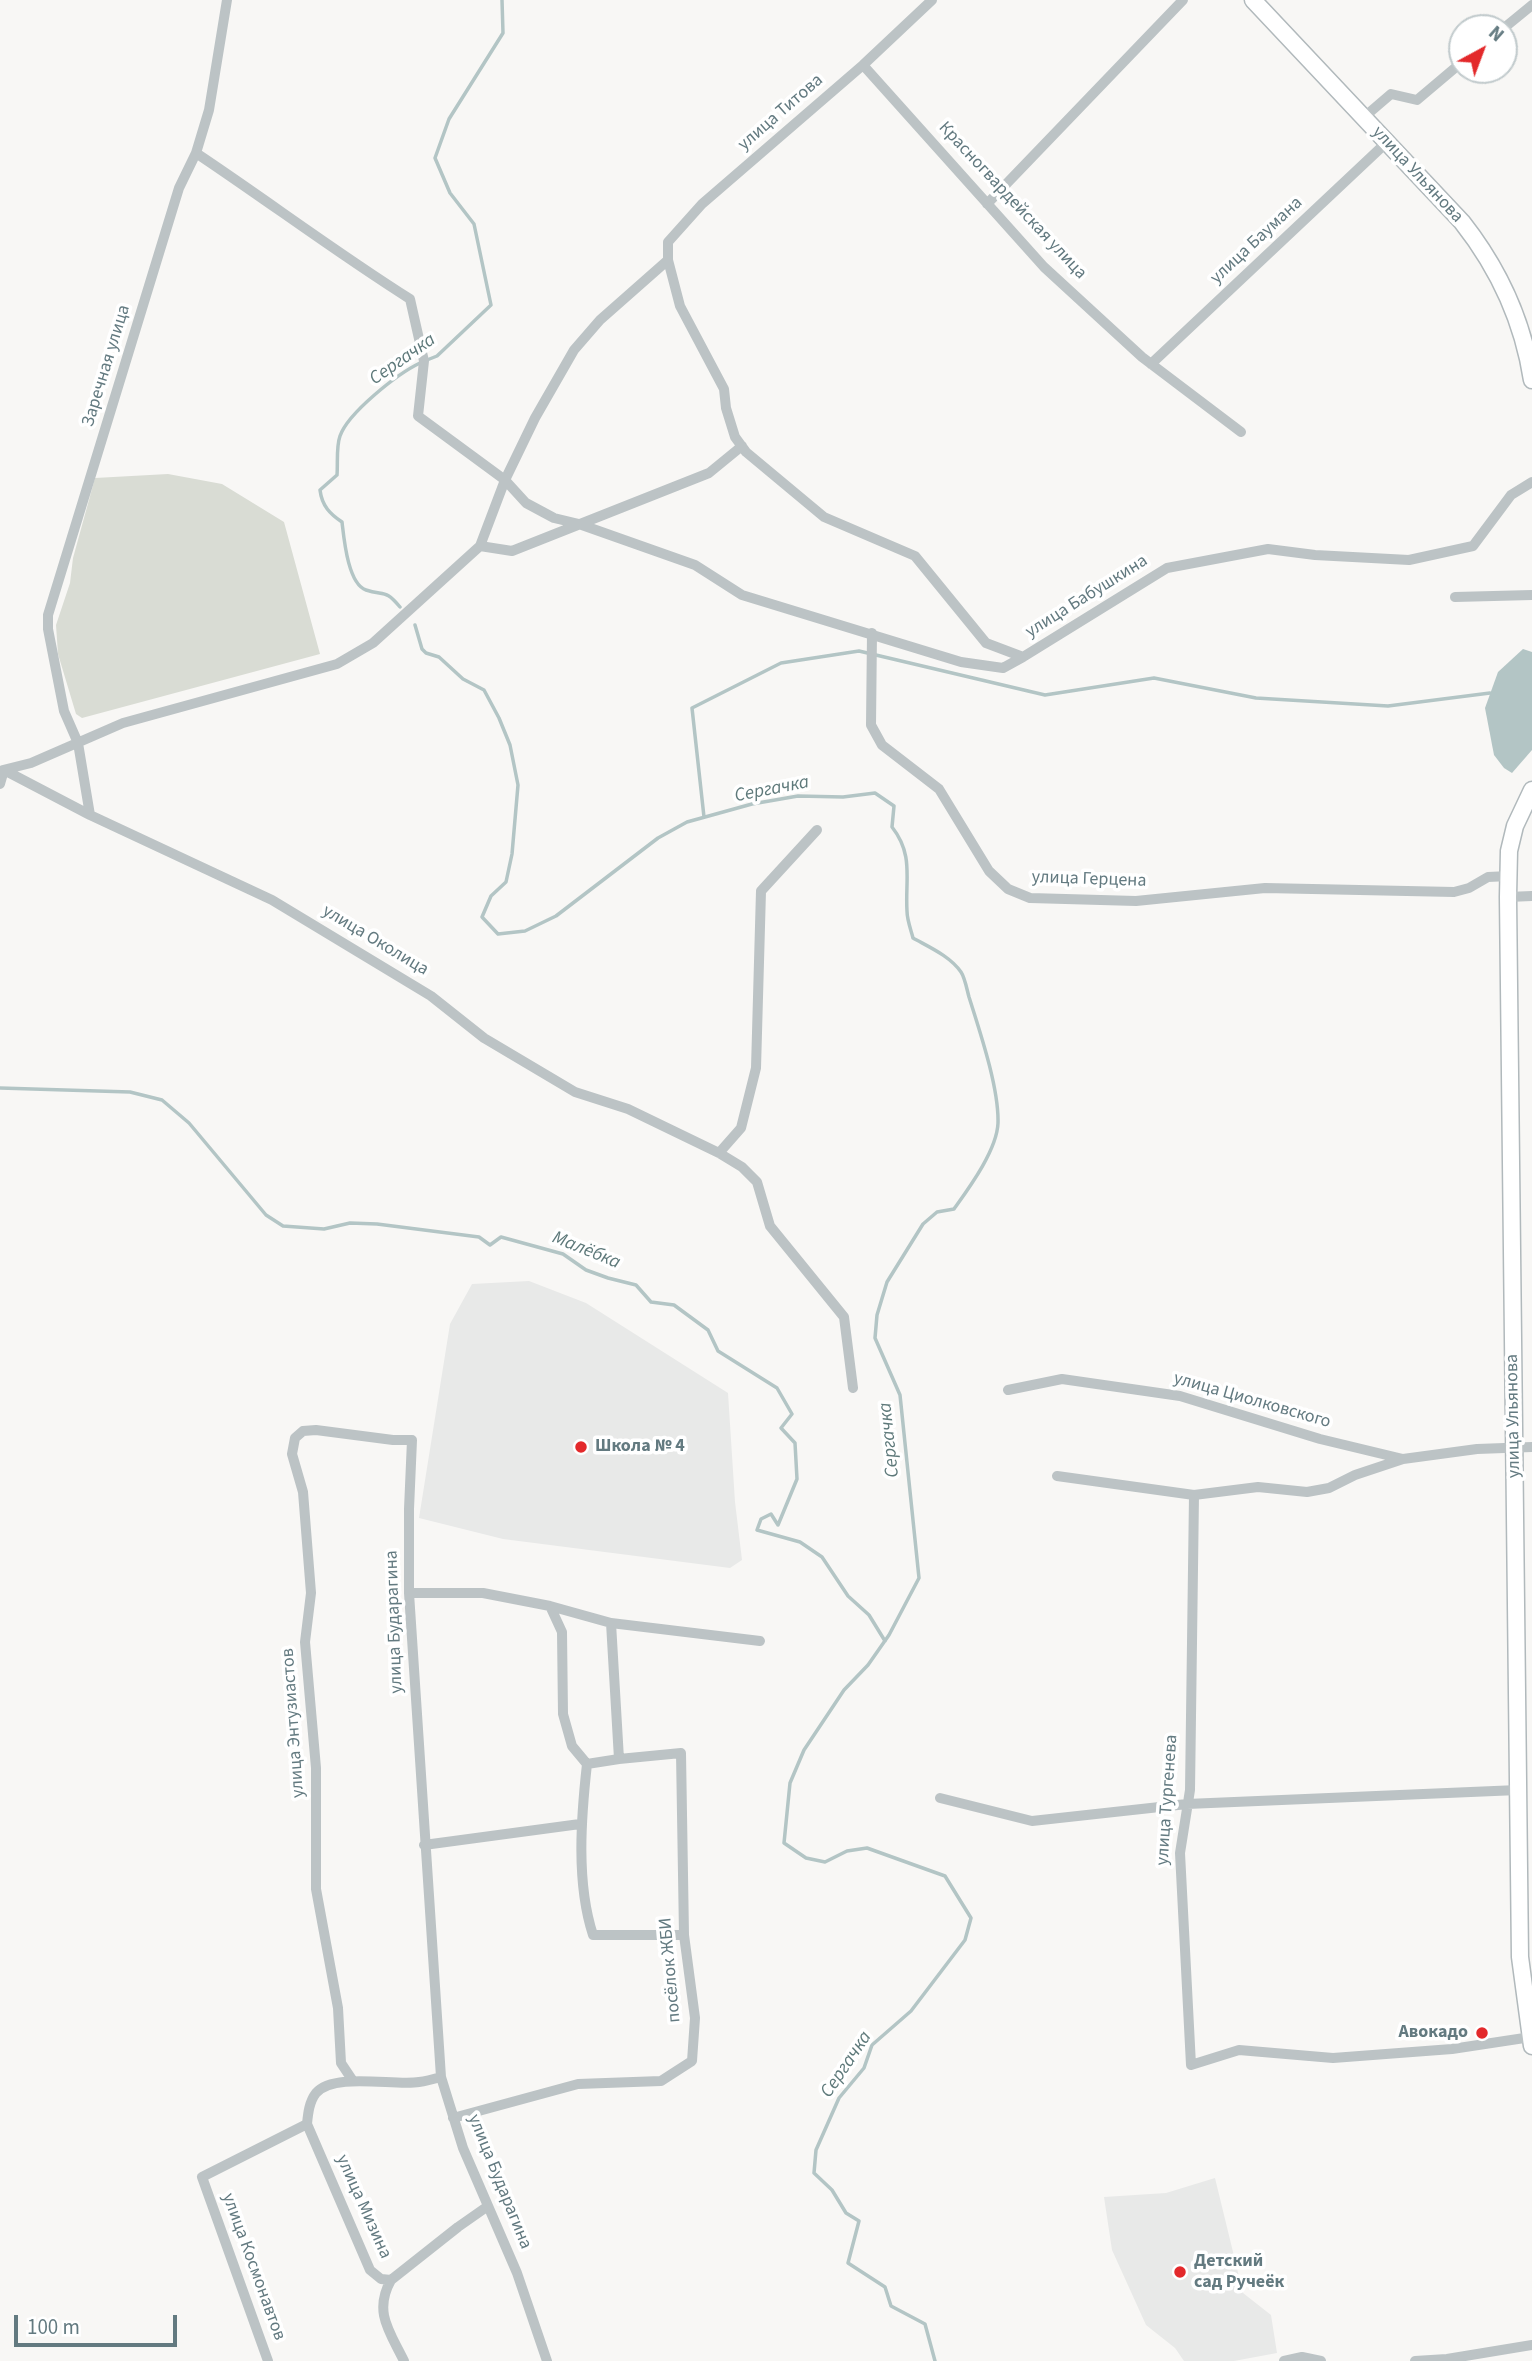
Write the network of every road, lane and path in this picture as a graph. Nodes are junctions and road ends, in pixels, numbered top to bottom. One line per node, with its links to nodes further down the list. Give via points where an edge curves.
1 (227, 0): 11 (street, Заречная улица, via 209,110)
2 (932, 0): 7 (street, улица Титова)
3 (1183, 0): 12 (street)
4 (1252, 0): 9 (main road, улица Ульянова)
5 (1532, 5): 6 (street)
6 (1518, 16)
7 (863, 65): 12 (street, Красногвардейская улица); 13 (street, улица Титова, via 702,204 668,242)
8 (1448, 74): 9 (street, via 1417,100 1391,94)
9 (1363, 118): 10 (main road, улица Ульянова)
10 (1387, 142): 14 (main road, улица Ульянова, via 1484,250 1514,309); 15 (street, улица Баумана)
11 (196, 153): 19 (street, via 410,299 424,361 418,416); 27 (street, Заречная улица, via 179,188 48,615 64,711)
12 (988, 204): 15 (street, Красногвардейская улица, via 1044,267)
13 (668, 260): 18 (street, улица Бабушкина, via 680,306 724,389 726,408); 19 (street, via 600,320 574,350)
14 (1530, 354): 16 (main road, улица Ульянова)
15 (1151, 364): 17 (street, Красногвардейская улица)
16 (1532, 380)
17 (1241, 432)
18 (742, 446): 21 (street, via 709,473); 26 (street, улица Бабушкина, via 824,517 915,556 986,643)
19 (505, 480): 21 (street, via 526,503 554,519); 22 (street)
20 (1532, 482): 26 (street, улица Бабушкина, via 1511,495 1473,547 1409,559 1268,549 1167,568)
21 (579, 524): 22 (street, via 512,551); 25 (street, via 695,565 742,595)
22 (481, 546): 27 (street, via 373,643 337,664 123,723)
23 (1532, 595): 24 (street)
24 (1454, 597)
25 (872, 634): 26 (street, via 961,662 1003,668); 33 (street, улица Герцена, via 871,725 882,745 939,789 989,871 1008,890 1030,898 1136,901 1265,888 1454,892 1488,877)
26 (1023, 657)
27 (78, 743): 28 (street); 31 (street, Заречная улица)
28 (2, 770): 29 (street); 31 (street, улица Околица)
29 (0, 784)
30 (1532, 790): 33 (main road, улица Ульянова, via 1515,826)
31 (90, 815): 36 (street, улица Околица, via 272,900 431,996 484,1038 575,1093 628,1109)
32 (817, 831): 36 (street, via 761,891 756,1068 741,1128)
33 (1509, 876): 34 (main road, улица Ульянова)
34 (1508, 897): 35 (street); 40 (main road, улица Ульянова)
35 (1532, 897)
36 (719, 1153): 37 (street, улица Околица, via 757,1182 771,1226 844,1317)
37 (853, 1388)
38 (1008, 1390): 42 (street, улица Циолковского, via 1062,1379 1180,1396)
39 (412, 1440): 45 (street, улица Бударагина); 59 (street, улица Энтузиастов, via 303,1431 295,1438 292,1454 303,1492 311,1593 305,1642 316,1768 316,1889 338,2008 341,2063)
40 (1514, 1447): 41 (street, улица Циолковского); 42 (street, улица Циолковского); 51 (main road, улица Ульянова)
41 (1532, 1447)
42 (1403, 1459): 44 (street, улица Циолковского, via 1307,1492 1258,1487)
43 (1057, 1476): 44 (street, улица Циолковского)
44 (1194, 1495): 53 (street, улица Тургенева)
45 (409, 1593): 46 (street, via 483,1592); 55 (street, улица Бударагина)
46 (550, 1606): 47 (street); 50 (street, via 562,1632 563,1714 572,1746)
47 (611, 1623): 48 (street); 49 (street)
48 (760, 1641)
49 (619, 1759): 50 (street); 56 (street, посёлок ЖБИ, via 681,1753)
50 (587, 1764): 54 (street)
51 (1518, 1790): 53 (street); 57 (main road, улица Ульянова, via 1520,1957)
52 (940, 1798): 53 (street, via 1032,1821)
53 (1187, 1804): 57 (street, улица Тургенева, via 1180,1853 1191,2065 1239,2050 1333,2058)
54 (580, 1824): 55 (street); 56 (street, via 587,1916 593,1935)
55 (424, 1845): 58 (street, улица Бударагина)
56 (684, 1935): 60 (street, посёлок ЖБИ, via 695,2018 692,2061 661,2081 578,2084)
57 (1531, 2042)
58 (441, 2077): 59 (street, via 418,2083); 60 (street, улица Бударагина)
59 (353, 2081): 61 (street, via 316,2092)
60 (453, 2118): 62 (street, улица Бударагина)
61 (307, 2124): 63 (street, улица Мизина, via 370,2270); 65 (street, улица Космонавтов, via 202,2177)
62 (488, 2206): 63 (street); 67 (street, улица Бударагина)
63 (391, 2280): 66 (street, улица Мизина, via 383,2294 382,2315)
64 (1532, 2345): 70 (street)
65 (268, 2361)
66 (404, 2361)
67 (547, 2361)
68 (1284, 2361): 69 (street, via 1302,2357)
69 (1321, 2361)
70 (1415, 2361)

